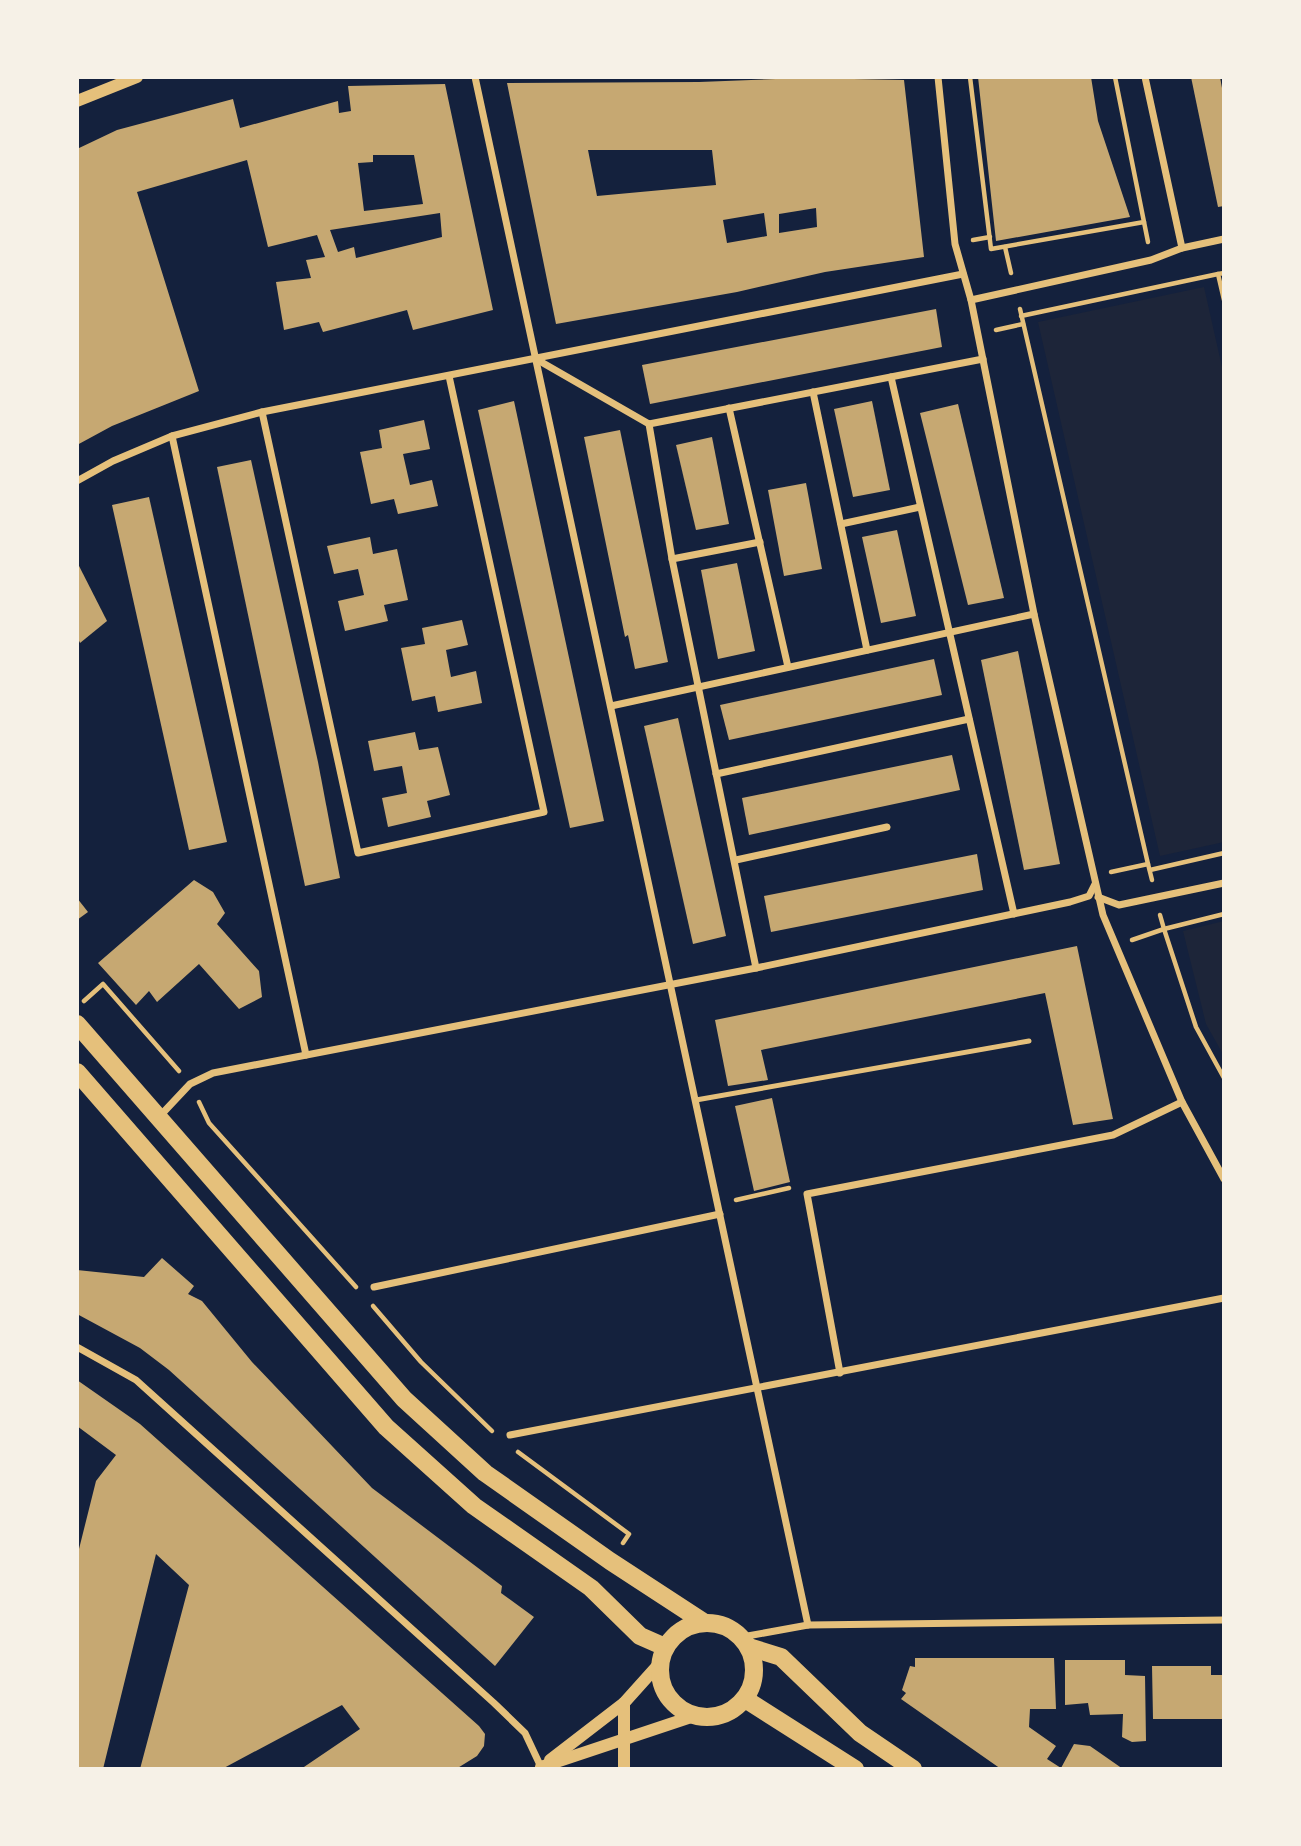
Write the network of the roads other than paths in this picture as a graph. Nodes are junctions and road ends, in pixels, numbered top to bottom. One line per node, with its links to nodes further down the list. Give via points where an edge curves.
1 (137, 77): 5 (street)
2 (475, 77): 10 (street)
3 (938, 77): 8 (street, via 955,244)
4 (1146, 77): 7 (street)
5 (77, 102)
6 (1224, 239): 7 (street)
7 (1182, 248): 9 (street, via 1151,260)
8 (963, 274): 9 (street); 10 (street)
9 (971, 300): 11 (street)
10 (536, 359): 12 (street); 17 (street); 29 (street)
11 (983, 359): 13 (street); 24 (street)
12 (449, 376): 16 (street); 16 (street, via 544,812 358,853)
13 (891, 377): 14 (street); 20 (street)
14 (813, 392): 15 (street); 21 (street)
15 (729, 408): 17 (street); 22 (street)
16 (262, 412): 18 (street)
17 (649, 424): 23 (street)
18 (172, 436): 19 (street); 42 (street)
19 (77, 481)
20 (920, 507): 21 (street); 25 (street)
21 (841, 523): 26 (street)
22 (760, 542): 23 (street); 27 (street)
23 (672, 559): 28 (street)
24 (1034, 614): 25 (street); 35 (street)
25 (949, 632): 26 (street); 30 (street)
26 (867, 650): 27 (street)
27 (788, 667): 28 (street)
28 (697, 687): 29 (street); 31 (street)
29 (611, 706): 39 (street)
30 (969, 719): 31 (street); 37 (street)
31 (716, 774): 33 (street)
32 (887, 827): 33 (street)
33 (736, 860): 38 (street)
34 (1224, 883): 36 (street, via 1119,905)
35 (1095, 884): 36 (street); 37 (street, via 1084,899)
36 (1098, 897): 45 (street)
37 (1014, 914): 38 (street)
38 (756, 968): 39 (street)
39 (670, 984): 42 (street); 44 (street)
40 (77, 1024): 46 (main road)
41 (1029, 1041): 44 (lane)
42 (306, 1055): 46 (street, via 213,1073 190,1084)
43 (80, 1081): 59 (main road, via 386,1427 474,1506 591,1588)
44 (696, 1101): 48 (street)
45 (1182, 1102): 47 (street); 52 (street, via 1113,1135 807,1194)
46 (158, 1118): 56 (main road, via 404,1399 485,1472)
47 (1224, 1179)
48 (720, 1214): 49 (street); 53 (street)
49 (374, 1287)
50 (1224, 1298): 52 (street)
51 (77, 1347): 64 (street, via 136,1380 484,1693 525,1733)
52 (840, 1373): 53 (street)
53 (757, 1388): 54 (street); 57 (street)
54 (510, 1435)
55 (1224, 1620): 57 (street)
56 (705, 1622): 58 (main road, via 725,1626); 59 (main road, via 682,1629)
57 (808, 1625): 58 (street)
58 (745, 1642): 60 (main road, via 755,1673); 67 (main road, via 781,1657 860,1733)
59 (662, 1655): 61 (street); 62 (main road, via 662,1686 674,1705)
60 (745, 1699): 62 (main road, via 731,1712 713,1718); 66 (main road)
61 (624, 1703): 63 (street); 64 (street)
62 (694, 1716): 63 (street)
63 (623, 1740): 64 (street); 65 (street)
64 (541, 1768)
65 (624, 1769)
66 (855, 1769)
67 (913, 1769)

